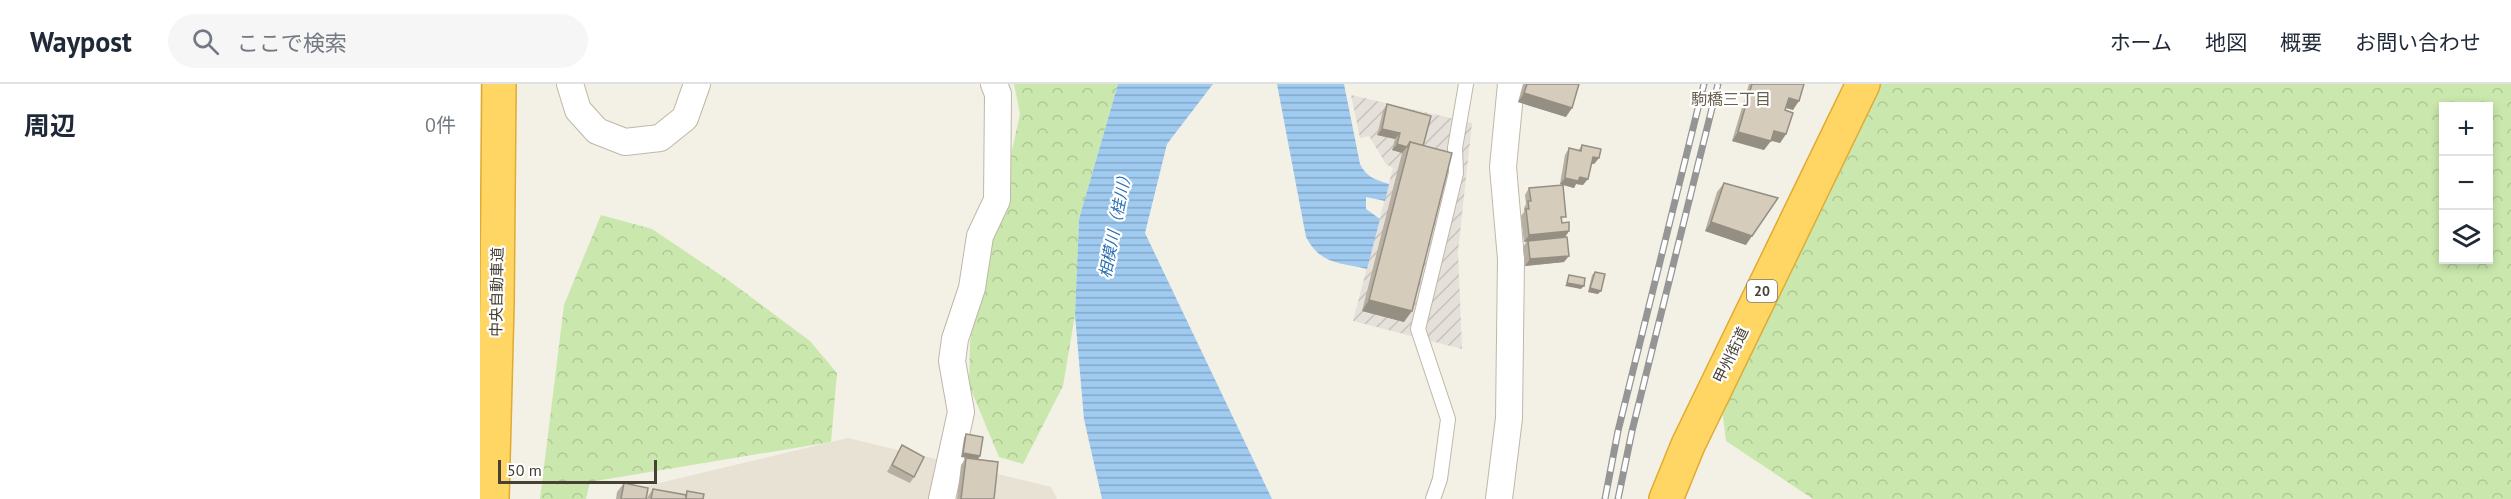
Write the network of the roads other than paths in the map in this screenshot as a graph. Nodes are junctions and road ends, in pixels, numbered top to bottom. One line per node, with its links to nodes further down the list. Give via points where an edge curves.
1 (499, 84): 8 (highway, 中央自動車道)
2 (570, 84): 3 (street, via 578,110 597,131 625,142 660,138 685,118)
3 (697, 84)
4 (994, 84): 9 (street, via 998,94 997,200 980,236 972,288 955,339 952,361 961,412)
5 (1466, 84): 10 (lane, via 1455,148 1456,173 1418,329 1448,419 1440,479)
6 (1511, 84): 11 (street, via 1503,167 1511,259 1509,418)
7 (1863, 84): 12 (highway, 甲州街道 / 20, via 1688,445)
8 (492, 499)
9 (942, 499)
10 (1433, 499)
11 (1499, 499)
12 (1666, 499)

